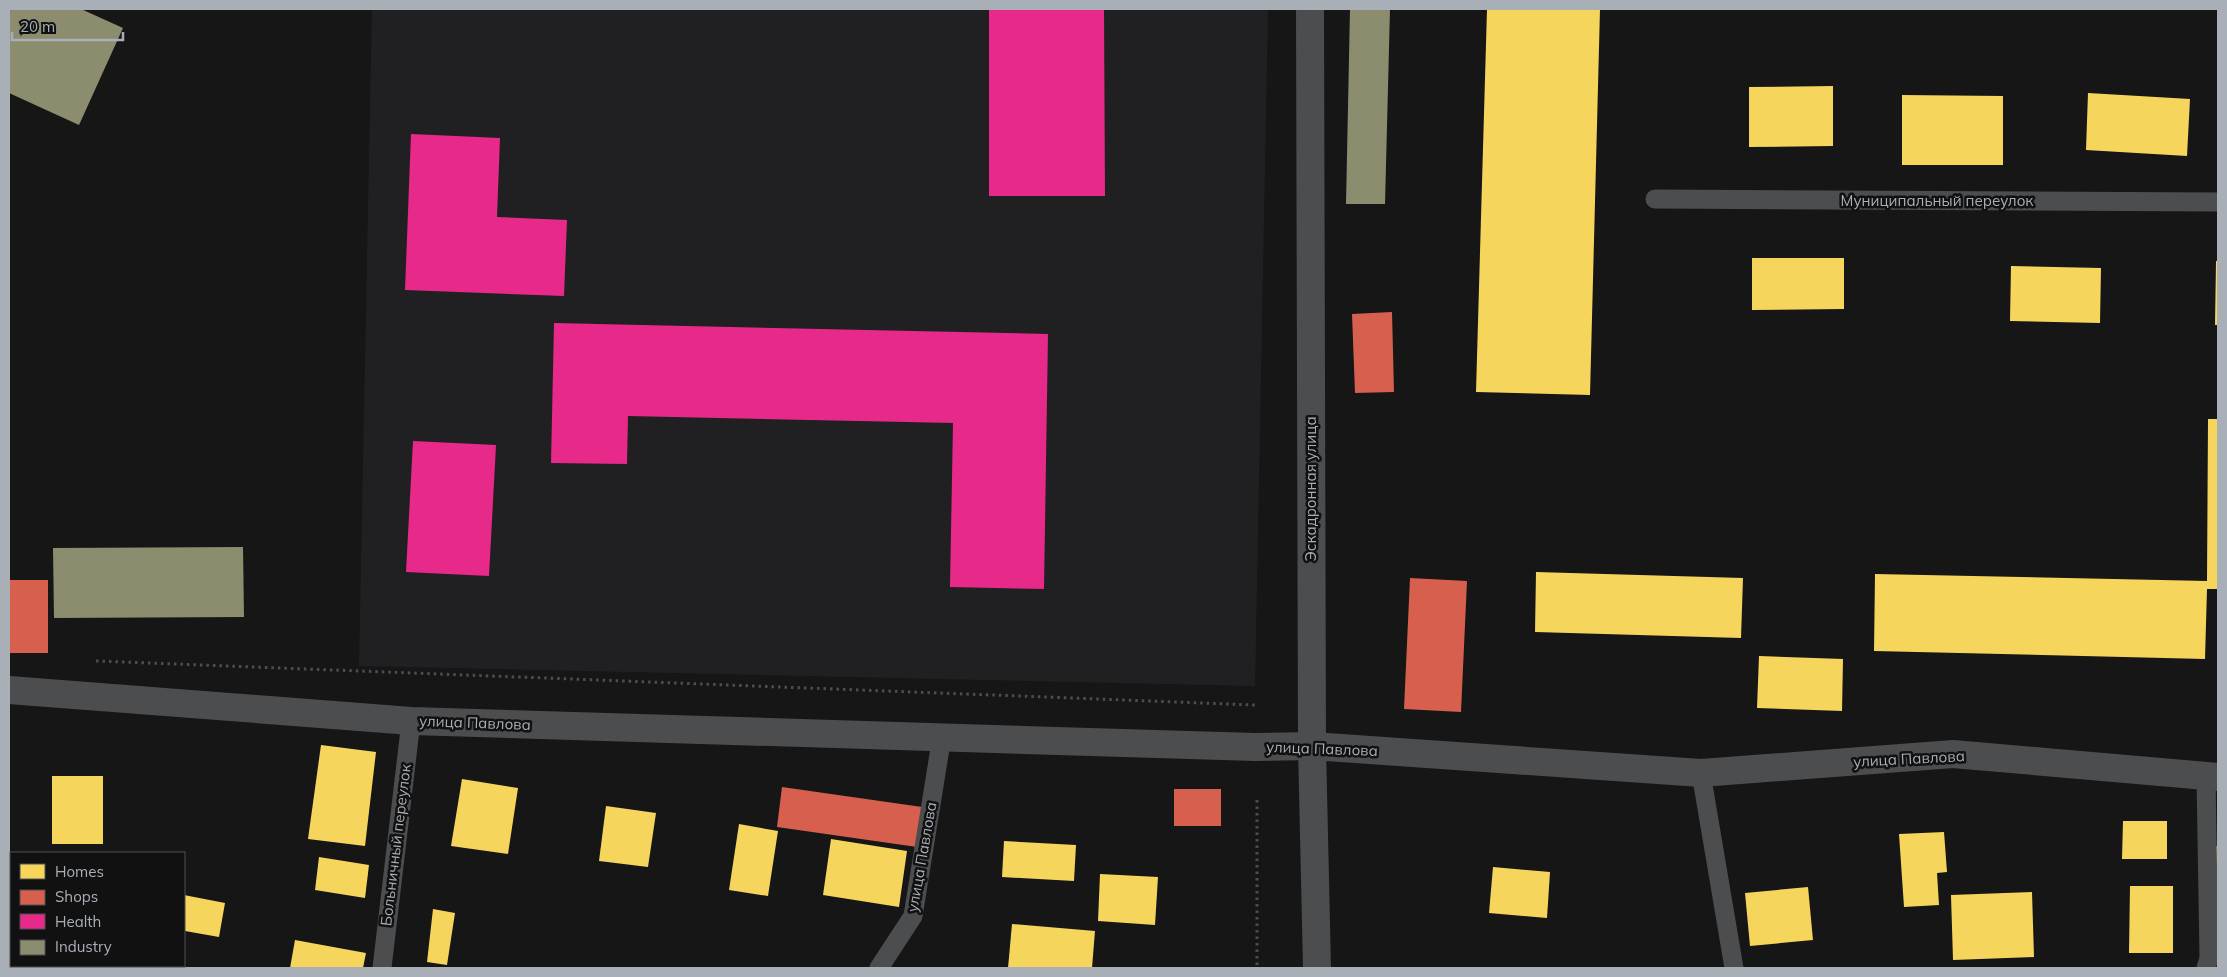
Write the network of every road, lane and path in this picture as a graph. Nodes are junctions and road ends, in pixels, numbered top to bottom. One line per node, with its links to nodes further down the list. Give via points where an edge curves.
1 (1310, 9): 9 (street, Эскадронная улица)
2 (1655, 199): 3 (lane, Муниципальный переулок)
3 (2218, 202)
4 (88, 660): 6 (path)
5 (9, 690): 7 (street, улица Павлова)
6 (1255, 705)
7 (411, 721): 8 (street, улица Павлова); 13 (lane, Больничный переулок)
8 (942, 736): 9 (street, улица Павлова, via 1245,747); 14 (lane, улица Павлова, via 913,916)
9 (1312, 746): 10 (street, улица Павлова); 16 (street, Эскадронная улица)
10 (1701, 773): 11 (street, улица Павлова, via 1953,754); 17 (lane)
11 (2212, 776): 18 (lane, улица Павлова)
12 (1258, 800): 15 (path)
13 (382, 968)
14 (879, 968)
15 (1258, 968)
16 (1318, 968)
17 (1734, 968)
18 (2206, 968)

